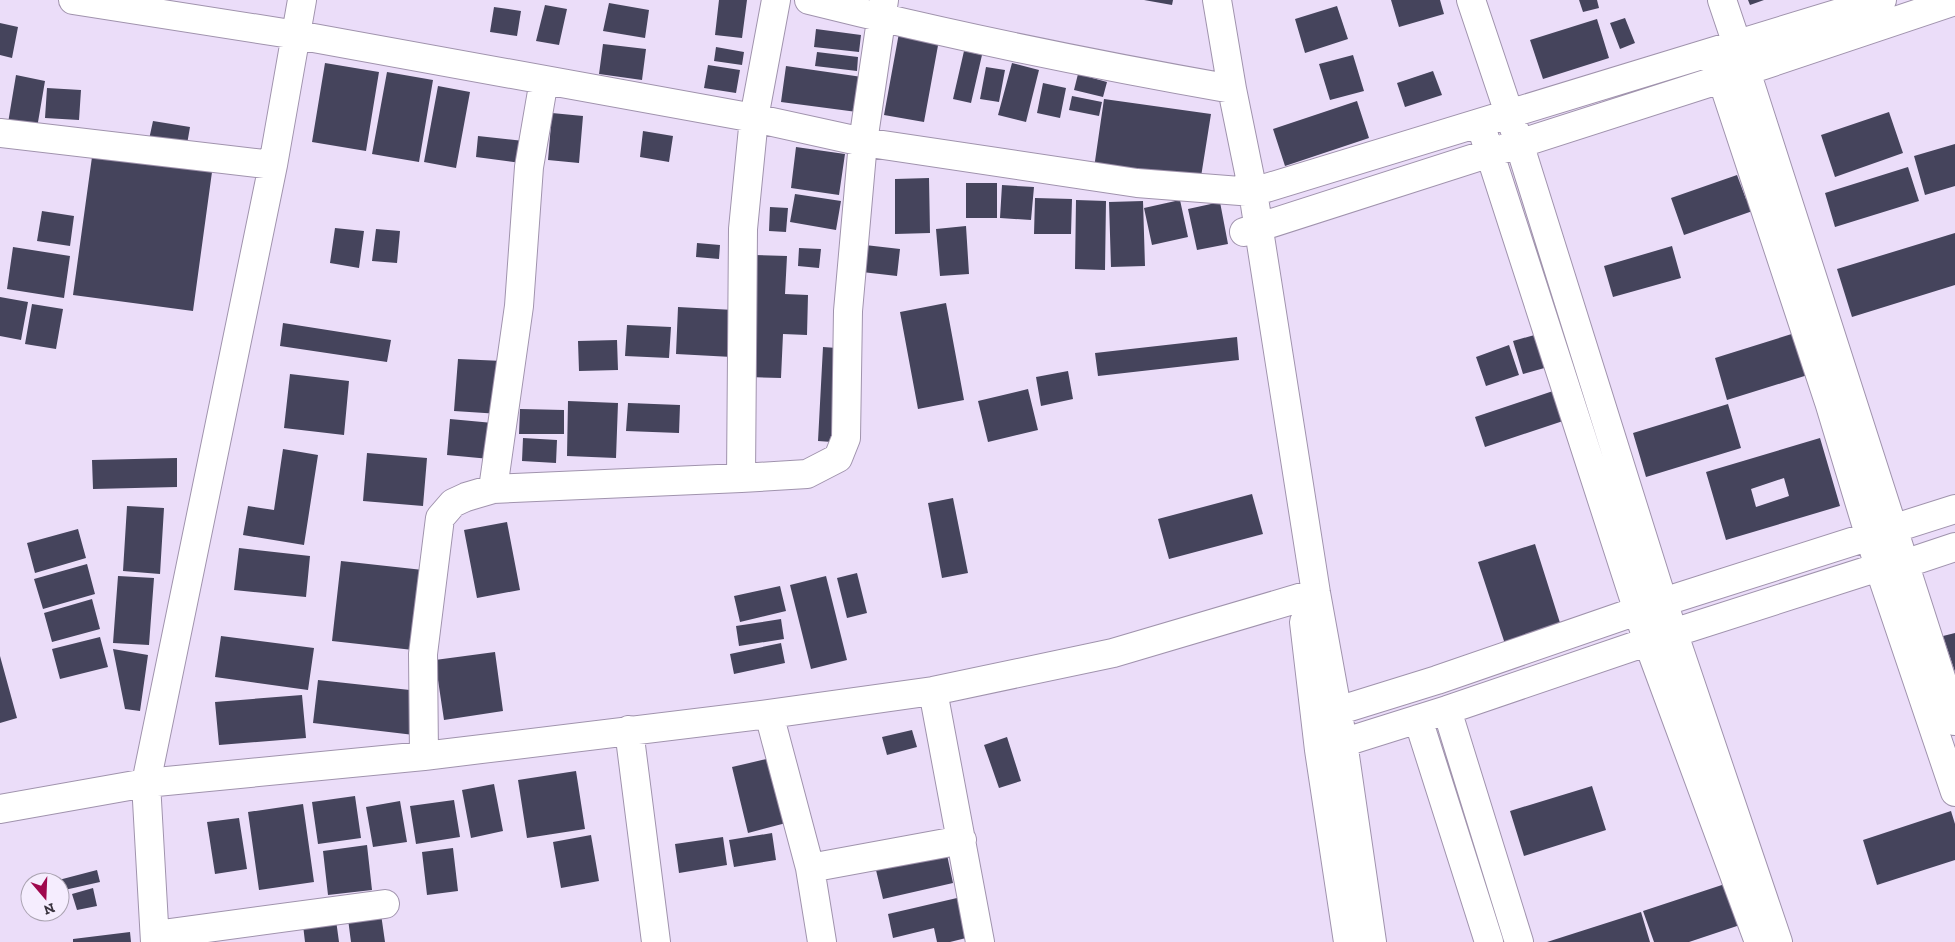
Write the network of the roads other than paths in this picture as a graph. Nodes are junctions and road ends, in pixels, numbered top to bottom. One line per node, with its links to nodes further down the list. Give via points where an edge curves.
1 (73, 0): 12 (street)
2 (302, 0): 12 (street)
3 (776, 0): 18 (street)
4 (809, 0): 11 (street)
5 (1203, 0): 16 (street)
6 (1218, 0): 16 (street)
7 (1471, 0): 17 (street)
8 (1722, 0): 13 (street)
9 (1882, 0): 13 (street)
10 (1953, 4): 14 (street)
11 (883, 9): 16 (street, via 1039,53); 21 (street)
12 (297, 35): 15 (street); 24 (street)
13 (1725, 48): 14 (street); 17 (street)
14 (1734, 75): 22 (street); 30 (street, via 1829,402)
15 (544, 80): 18 (street); 28 (street, via 529,167 518,306)
16 (1226, 88): 25 (street)
17 (1509, 115): 19 (street); 22 (street)
18 (754, 118): 21 (street); 27 (street, via 743,229)
19 (1480, 123): 23 (street); 25 (street)
20 (0, 133): 24 (street)
21 (863, 142): 25 (street, via 1137,183); 27 (street, via 848,311 846,438 838,458 807,474)
22 (1518, 143): 23 (street); 34 (street)
23 (1490, 153): 26 (street); 34 (street)
24 (273, 165): 46 (street)
25 (1245, 191): 26 (street)
26 (1251, 230): 33 (street)
27 (741, 478): 28 (street)
28 (493, 489): 45 (street, via 453,503 440,518 423,654)
29 (1955, 510): 30 (street)
30 (1881, 533): 32 (street); 34 (street)
31 (1955, 547): 32 (street)
32 (1892, 566): 35 (street); 42 (street); 47 (street)
33 (1308, 595): 37 (street, via 1113,653); 40 (street)
34 (1651, 606): 35 (street); 36 (street); 40 (street, via 1437,680)
35 (1673, 633): 36 (street); 61 (street)
36 (1648, 642): 38 (street); 60 (street)
37 (933, 691): 39 (street); 49 (street)
38 (1446, 710): 41 (street); 59 (street)
39 (769, 714): 43 (street); 50 (street)
40 (1326, 714): 44 (street)
41 (1418, 719): 44 (street); 58 (street)
42 (1955, 721)
43 (629, 730): 45 (street); 53 (street)
44 (1331, 746): 56 (street); 57 (street)
45 (424, 756): 46 (street)
46 (146, 783): 48 (street); 52 (street)
47 (1955, 792)
48 (0, 809)
49 (962, 840): 50 (street); 55 (street)
50 (810, 868): 54 (street)
51 (384, 904): 52 (street)
52 (155, 939)
53 (656, 942)
54 (822, 942)
55 (980, 942)
56 (1348, 942)
57 (1372, 942)
58 (1489, 942)
59 (1519, 942)
60 (1759, 942)
61 (1778, 942)

